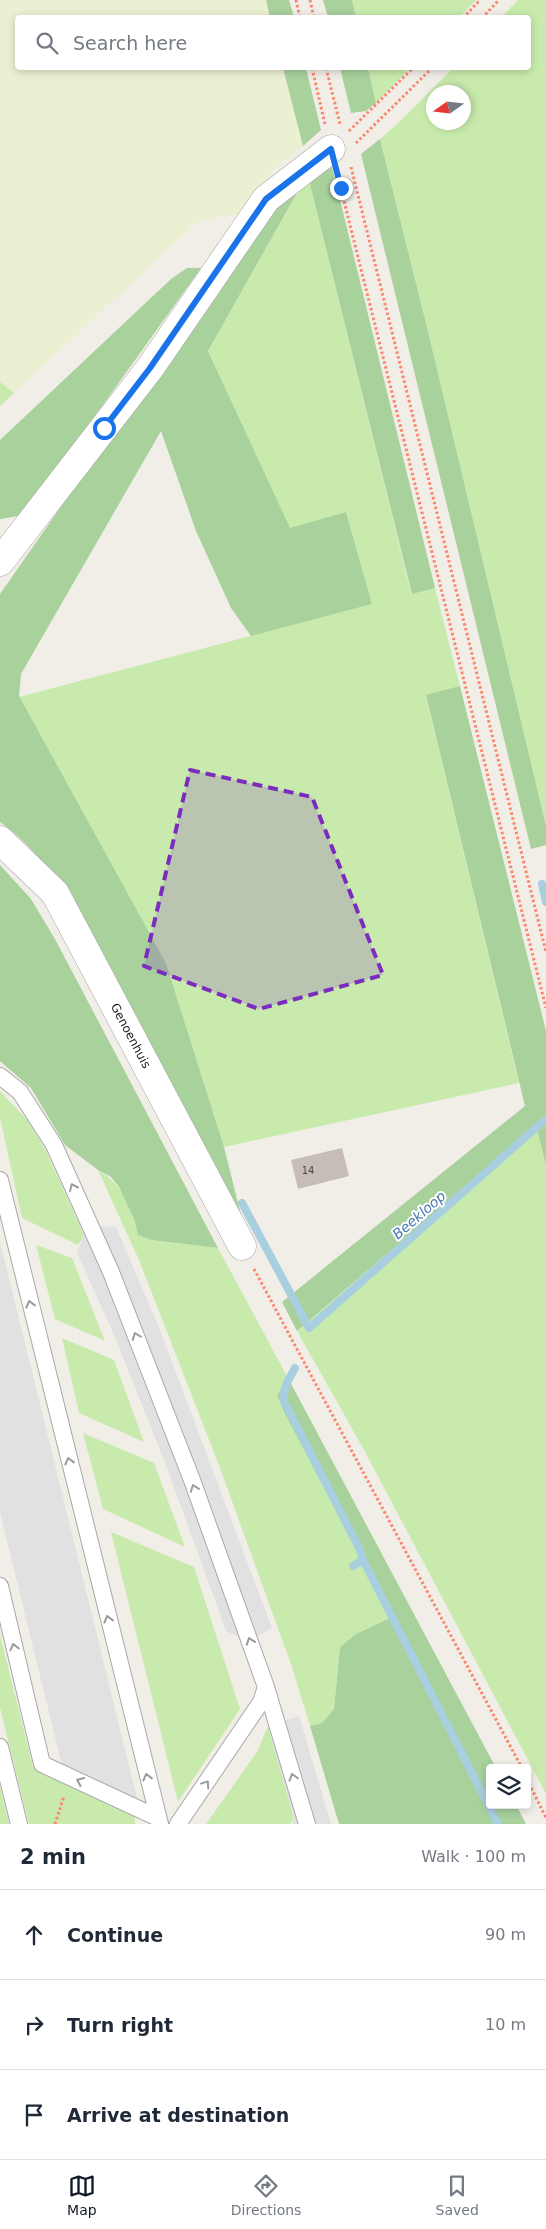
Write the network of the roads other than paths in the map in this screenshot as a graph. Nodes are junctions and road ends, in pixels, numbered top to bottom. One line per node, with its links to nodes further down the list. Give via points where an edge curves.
1 (344, 145): 2 (street, via 266,199 150,368)
2 (0, 562)
3 (0, 840): 6 (street, Genoenhuis, via 55,893)
4 (0, 1076): 8 (lane, one-way to 4, via 192,1480 111,1272 54,1145 20,1092)
5 (0, 1180): 10 (lane, one-way to 5)
6 (242, 1246)
7 (0, 1586): 10 (lane, one-way to 7, via 42,1764)
8 (266, 1687): 12 (lane, one-way to 8, via 261,1702); 13 (lane, one-way to 8)
9 (0, 1747): 11 (lane)
10 (158, 1820)
11 (19, 1824)
12 (178, 1824)
13 (307, 1824)

